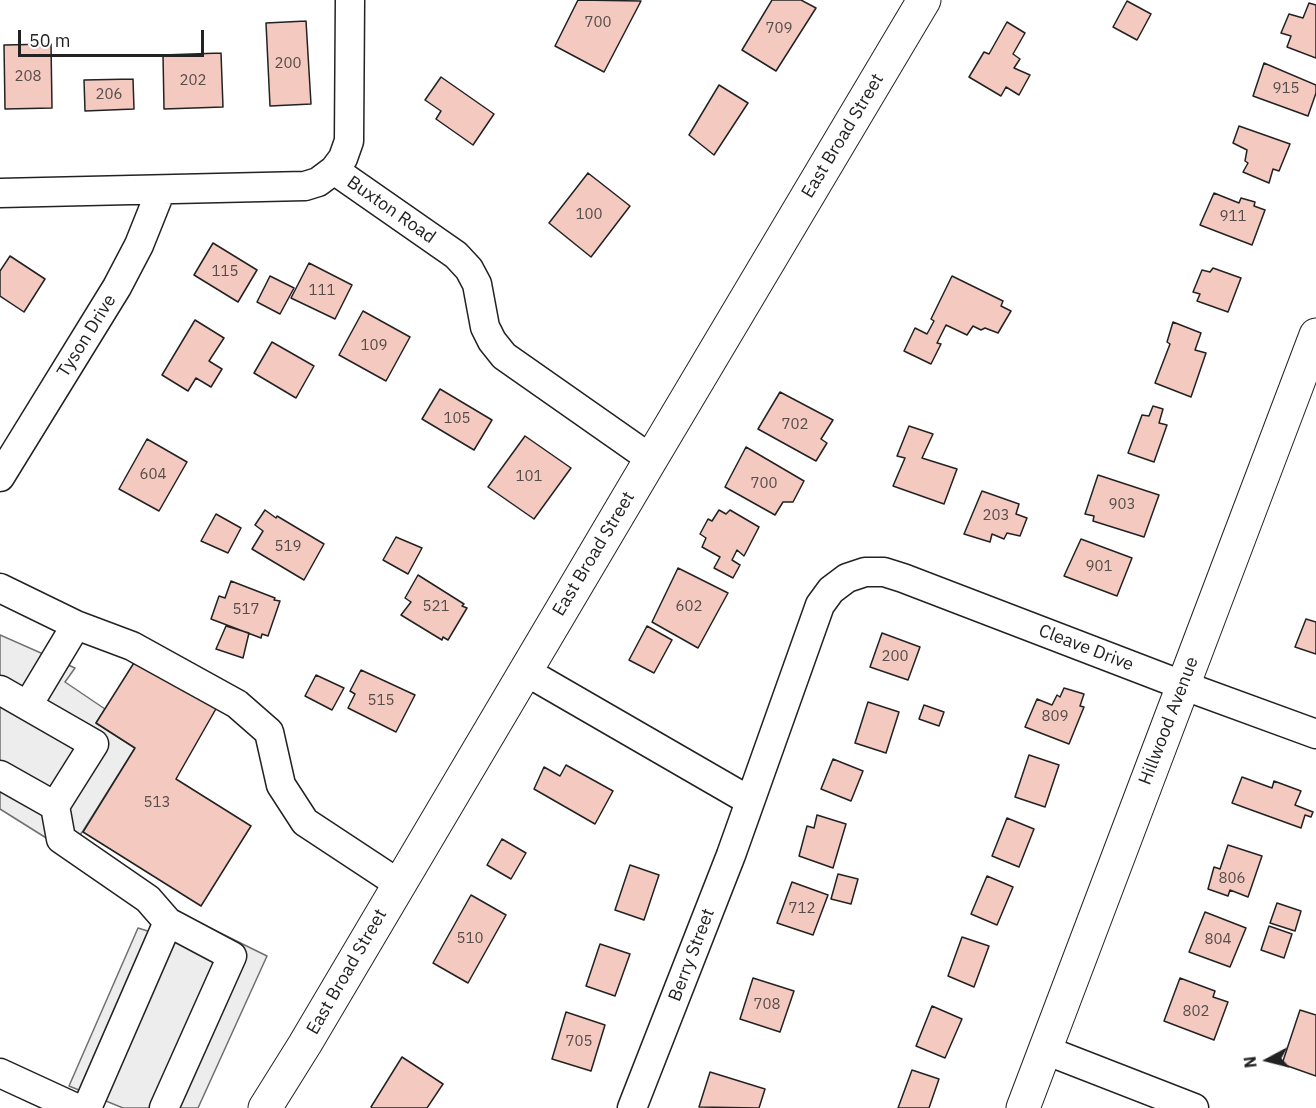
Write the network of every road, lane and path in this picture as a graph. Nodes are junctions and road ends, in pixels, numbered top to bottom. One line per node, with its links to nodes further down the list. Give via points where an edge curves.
1 (350, 0): 3 (street, via 349,141)
2 (924, 0): 7 (main road, East Broad Street)
3 (334, 170): 4 (street, Buxton Road, via 305,186); 7 (street, Buxton Road, via 456,255 469,269 477,284 485,327 504,356)
4 (161, 190): 5 (street, Buxton Road); 8 (street, Tyson Drive, via 117,287)
5 (0, 193)
6 (1316, 335): 13 (main road, Hillwood Avenue)
7 (651, 459): 12 (main road, East Broad Street)
8 (0, 477)
9 (855, 575): 13 (street, Cleave Drive, via 884,572 903,578); 18 (street, Berry Street, via 831,590 820,605)
10 (0, 588): 11 (street)
11 (75, 625): 15 (street); 20 (street, via 132,645 237,704 269,732 281,785 305,822)
12 (525, 671): 18 (street); 20 (main road, East Broad Street)
13 (1182, 685): 16 (street, Cleave Drive); 22 (main road, Hillwood Avenue)
14 (0, 690): 15 (street)
15 (28, 705): 19 (street, via 94,744)
16 (1316, 734)
17 (0, 775): 19 (street)
18 (750, 801): 28 (street, Berry Street)
19 (55, 806): 21 (street, via 61,839 148,898)
20 (399, 884): 27 (main road, East Broad Street)
21 (168, 922): 25 (street); 26 (street, via 232,956)
22 (1045, 1050): 29 (main road, Hillwood Avenue); 30 (street)
23 (0, 1073): 24 (street)
24 (76, 1108)
25 (87, 1108)
26 (164, 1108)
27 (265, 1108)
28 (632, 1108)
29 (1023, 1108)
30 (1194, 1108)

